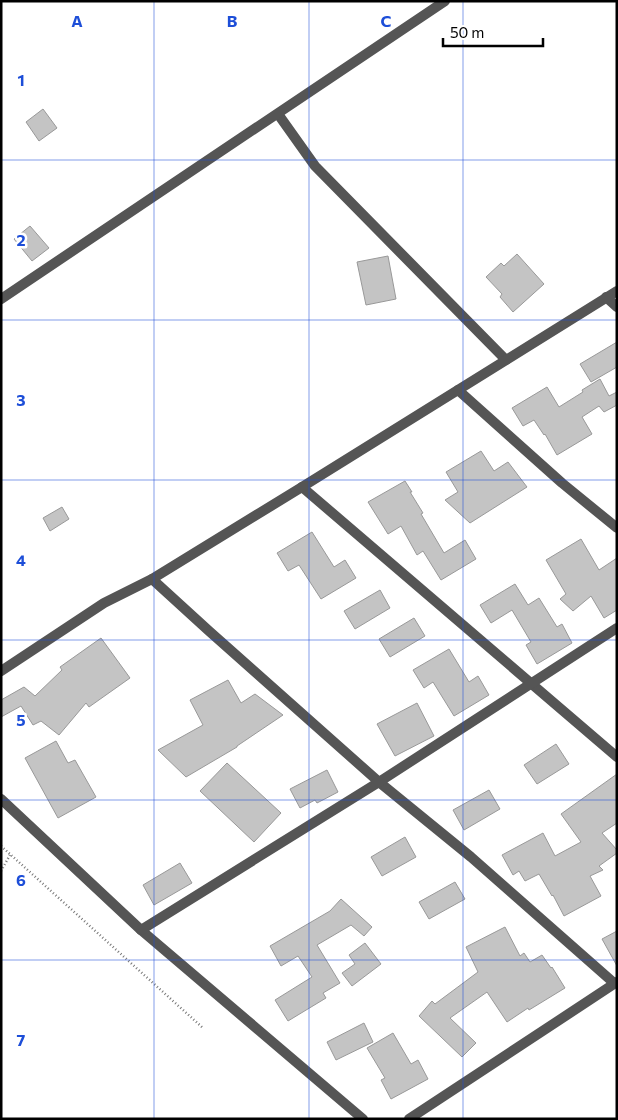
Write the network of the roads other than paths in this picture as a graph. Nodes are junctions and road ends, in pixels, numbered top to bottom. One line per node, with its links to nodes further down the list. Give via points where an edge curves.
1 (445, 1): 2 (street)
2 (278, 114): 5 (street); 7 (street, via 315,166)
3 (617, 291): 4 (street)
4 (606, 298): 6 (street); 7 (street)
5 (1, 299)
6 (617, 307)
7 (506, 360): 8 (street)
8 (458, 390): 9 (street); 10 (street)
9 (302, 487): 11 (street); 14 (street)
10 (617, 528)
11 (152, 579): 13 (street, via 104,603); 16 (street)
12 (617, 628): 14 (street)
13 (1, 671)
14 (531, 683): 15 (street); 16 (street)
15 (617, 757)
16 (379, 782): 18 (street); 19 (street)
17 (1, 799): 18 (street)
18 (141, 930): 20 (street)
19 (616, 983): 21 (street)
20 (363, 1119)
21 (409, 1119)

